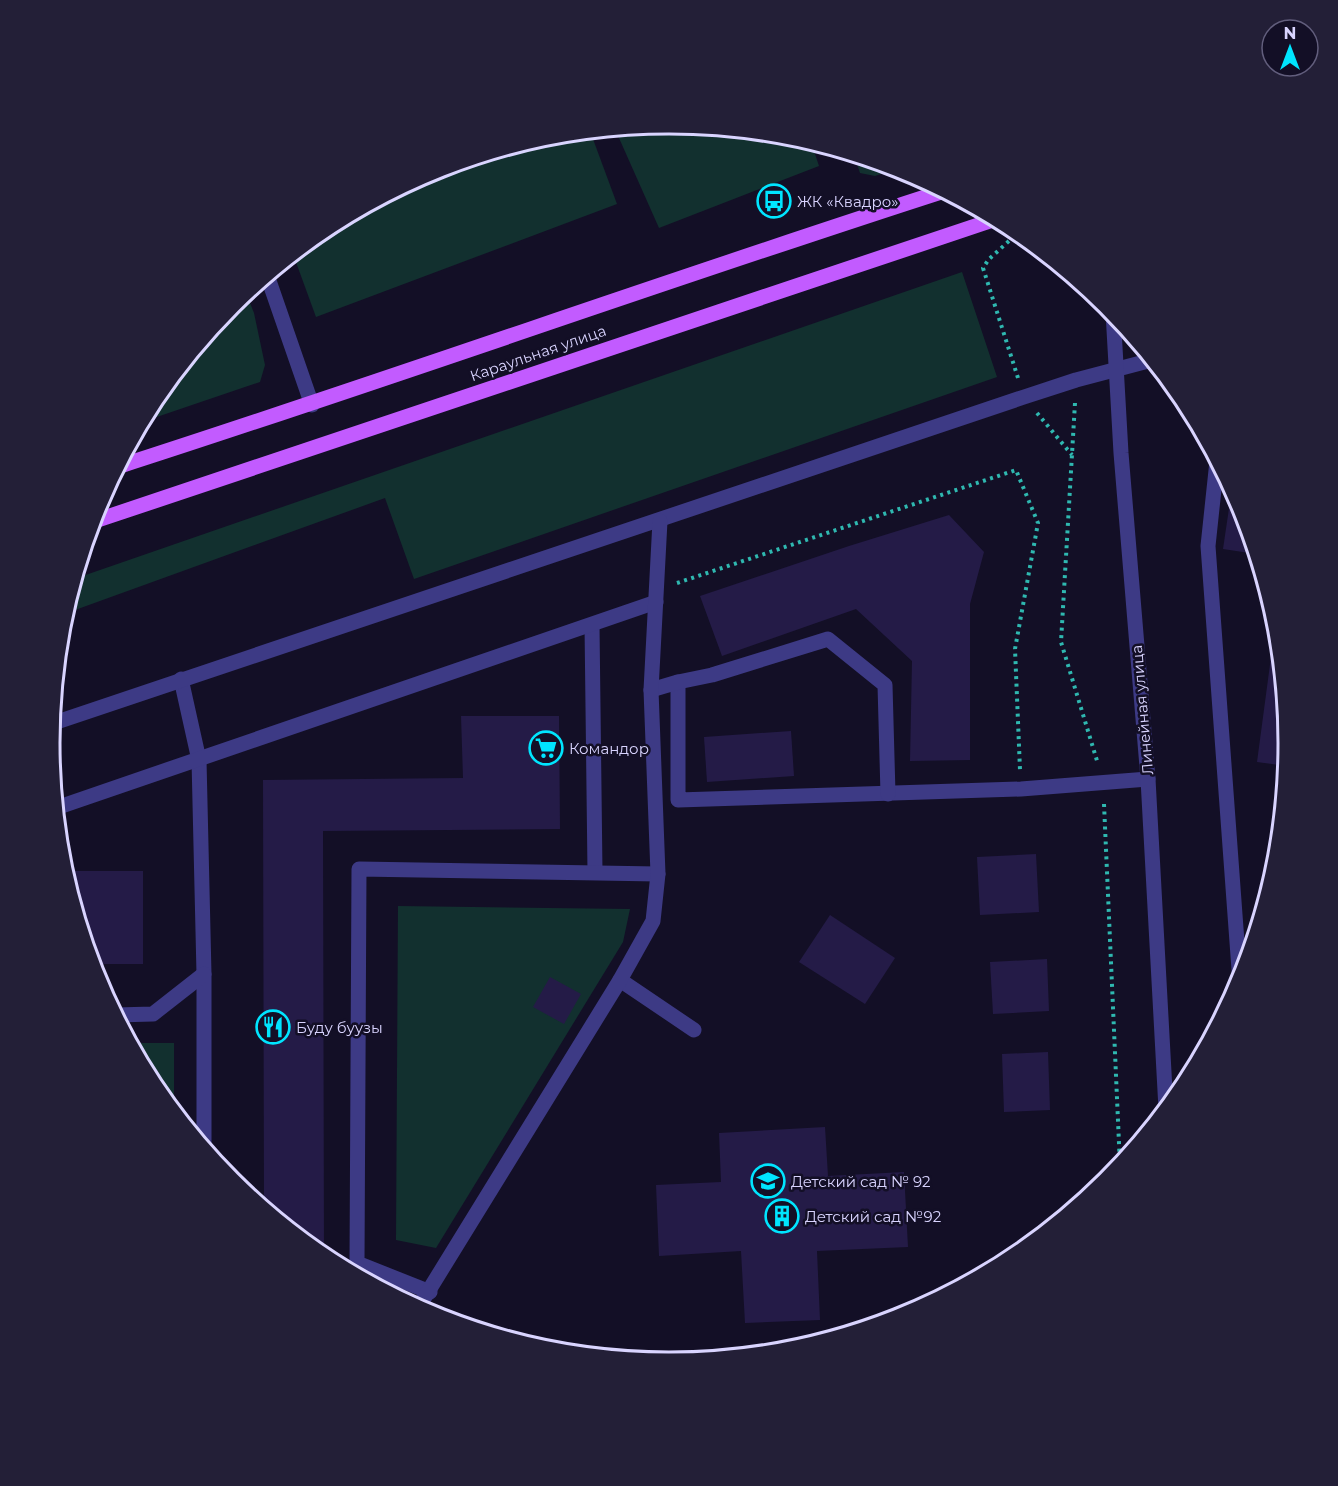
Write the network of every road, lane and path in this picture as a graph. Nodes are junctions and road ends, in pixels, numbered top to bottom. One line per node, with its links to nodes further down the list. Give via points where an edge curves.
1 (933, 195): 9 (main road, Караульная улица)
2 (985, 223): 13 (main road, Караульная улица)
3 (1011, 240): 8 (path, via 983,268)
4 (270, 283): 9 (street)
5 (1114, 327): 7 (street, Линейная улица)
6 (1144, 362): 7 (street)
7 (1116, 369): 8 (street); 22 (street, Линейная улица)
8 (1024, 397): 10 (path); 14 (street)
9 (312, 405): 11 (main road, Караульная улица)
10 (1073, 456)
11 (129, 463)
12 (1216, 475): 28 (street, via 1208,546)
13 (103, 518)
14 (660, 520): 15 (street); 17 (street)
15 (656, 596): 16 (street); 19 (street); 23 (path, via 1016,470 1038,523 1015,649)
16 (592, 625): 21 (street); 26 (street)
17 (181, 679): 20 (street); 21 (street)
18 (678, 682): 19 (street); 24 (street, via 678,800); 24 (street, via 828,639 885,685)
19 (651, 690): 27 (street)
20 (61, 721)
21 (199, 760): 25 (street); 29 (street)
22 (1148, 779): 23 (street); 33 (street, Линейная улица)
23 (1021, 789): 24 (street)
24 (888, 794)
25 (63, 806)
26 (595, 872): 27 (street); 35 (street, via 359,869 357,1263)
27 (658, 874): 30 (street, via 654,921)
28 (1238, 959)
29 (204, 974): 31 (street, via 153,1014); 34 (street)
30 (620, 980): 32 (street); 35 (street)
31 (125, 1016)
32 (694, 1030)
33 (1166, 1094)
34 (204, 1136)
35 (430, 1292): 36 (street)
36 (424, 1300)

